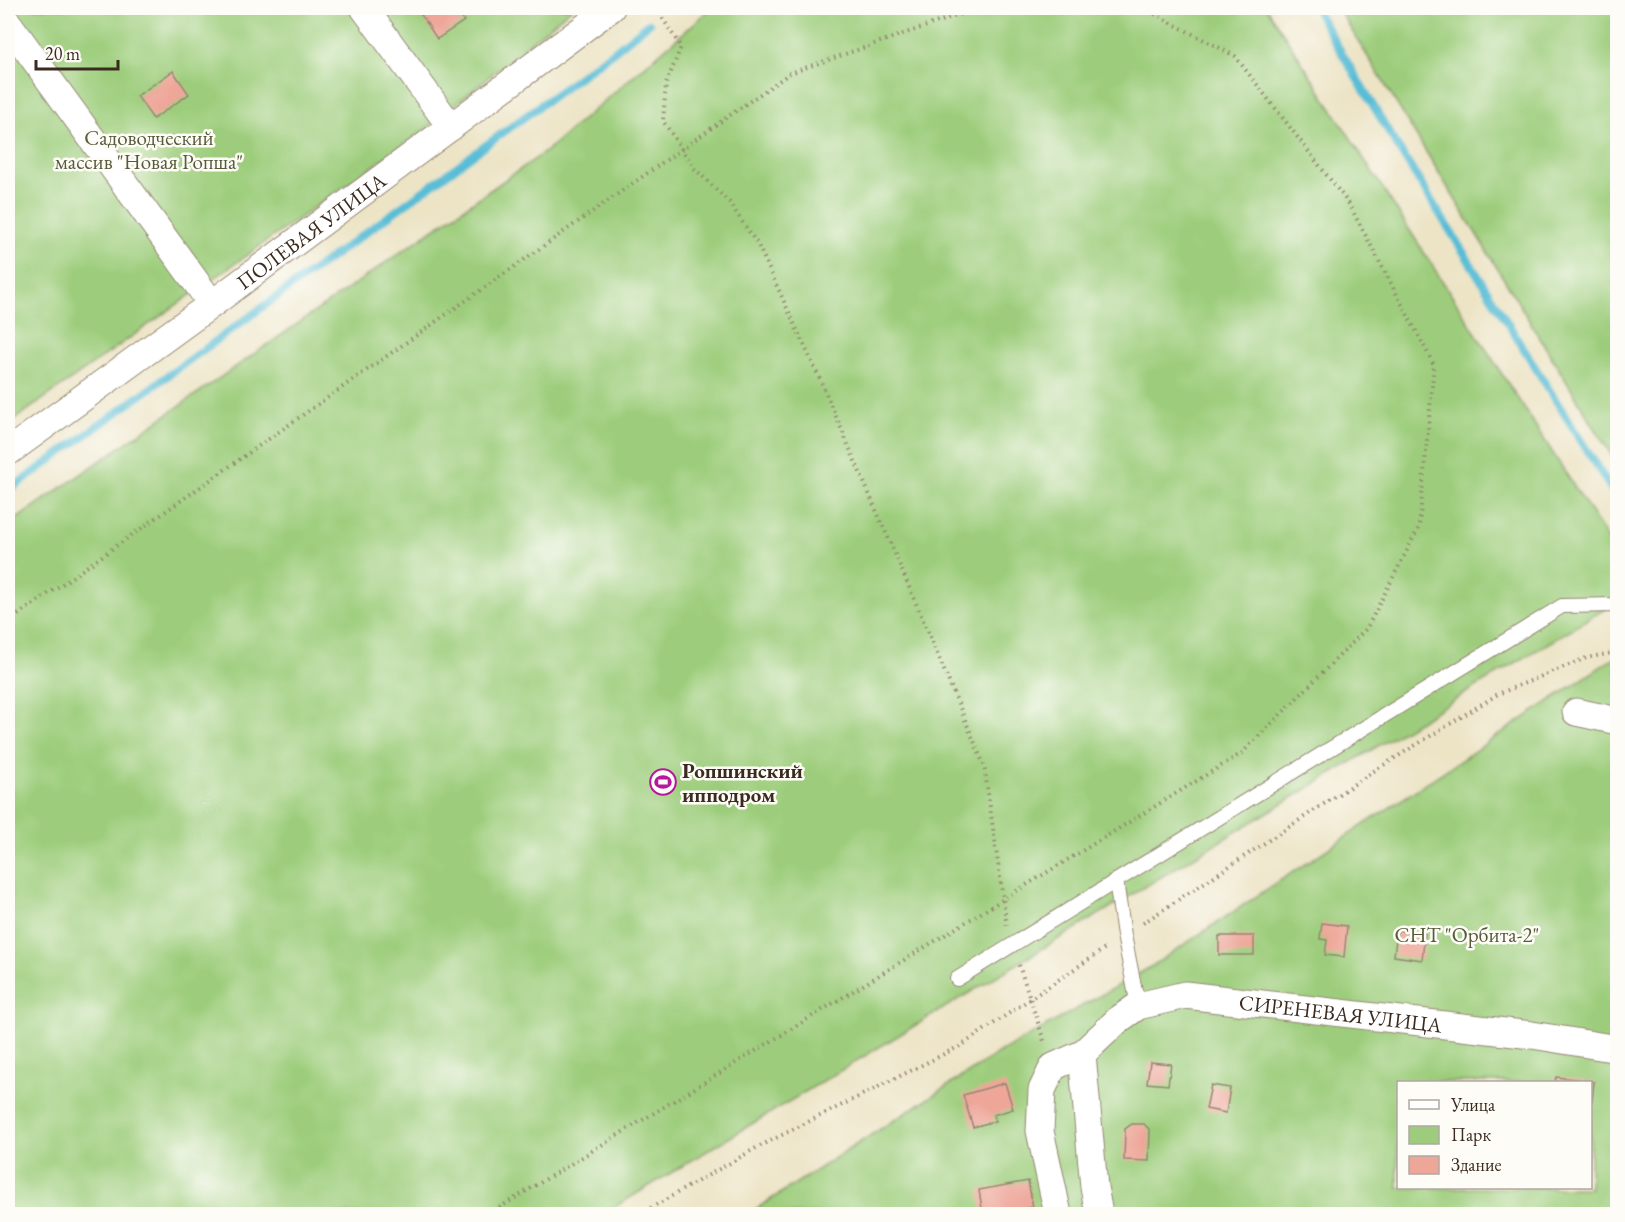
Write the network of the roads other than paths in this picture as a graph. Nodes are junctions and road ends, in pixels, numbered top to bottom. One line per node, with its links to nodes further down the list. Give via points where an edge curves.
1 (364, 8): 4 (street)
2 (611, 8): 4 (street, ПОЛЕВАЯ УЛИЦА)
3 (8, 23): 5 (street)
4 (451, 128): 5 (street, ПОЛЕВАЯ УЛИЦА)
5 (212, 304): 6 (street, ПОЛЕВАЯ УЛИЦА)
6 (8, 452)
7 (1617, 605): 10 (lane, via 1562,606)
8 (1576, 712): 9 (street)
9 (1617, 721)
10 (1116, 881): 11 (lane); 12 (lane)
11 (957, 978)
12 (1138, 1006): 13 (street, СИРЕНЕВАЯ УЛИЦА, via 1185,995 1532,1035); 14 (street, СИРЕНЕВАЯ УЛИЦА)
13 (1617, 1049)
14 (1082, 1054): 15 (street, СИРЕНЕВАЯ УЛИЦА, via 1053,1067 1042,1090 1040,1131); 16 (street)
15 (1058, 1215)
16 (1099, 1215)

